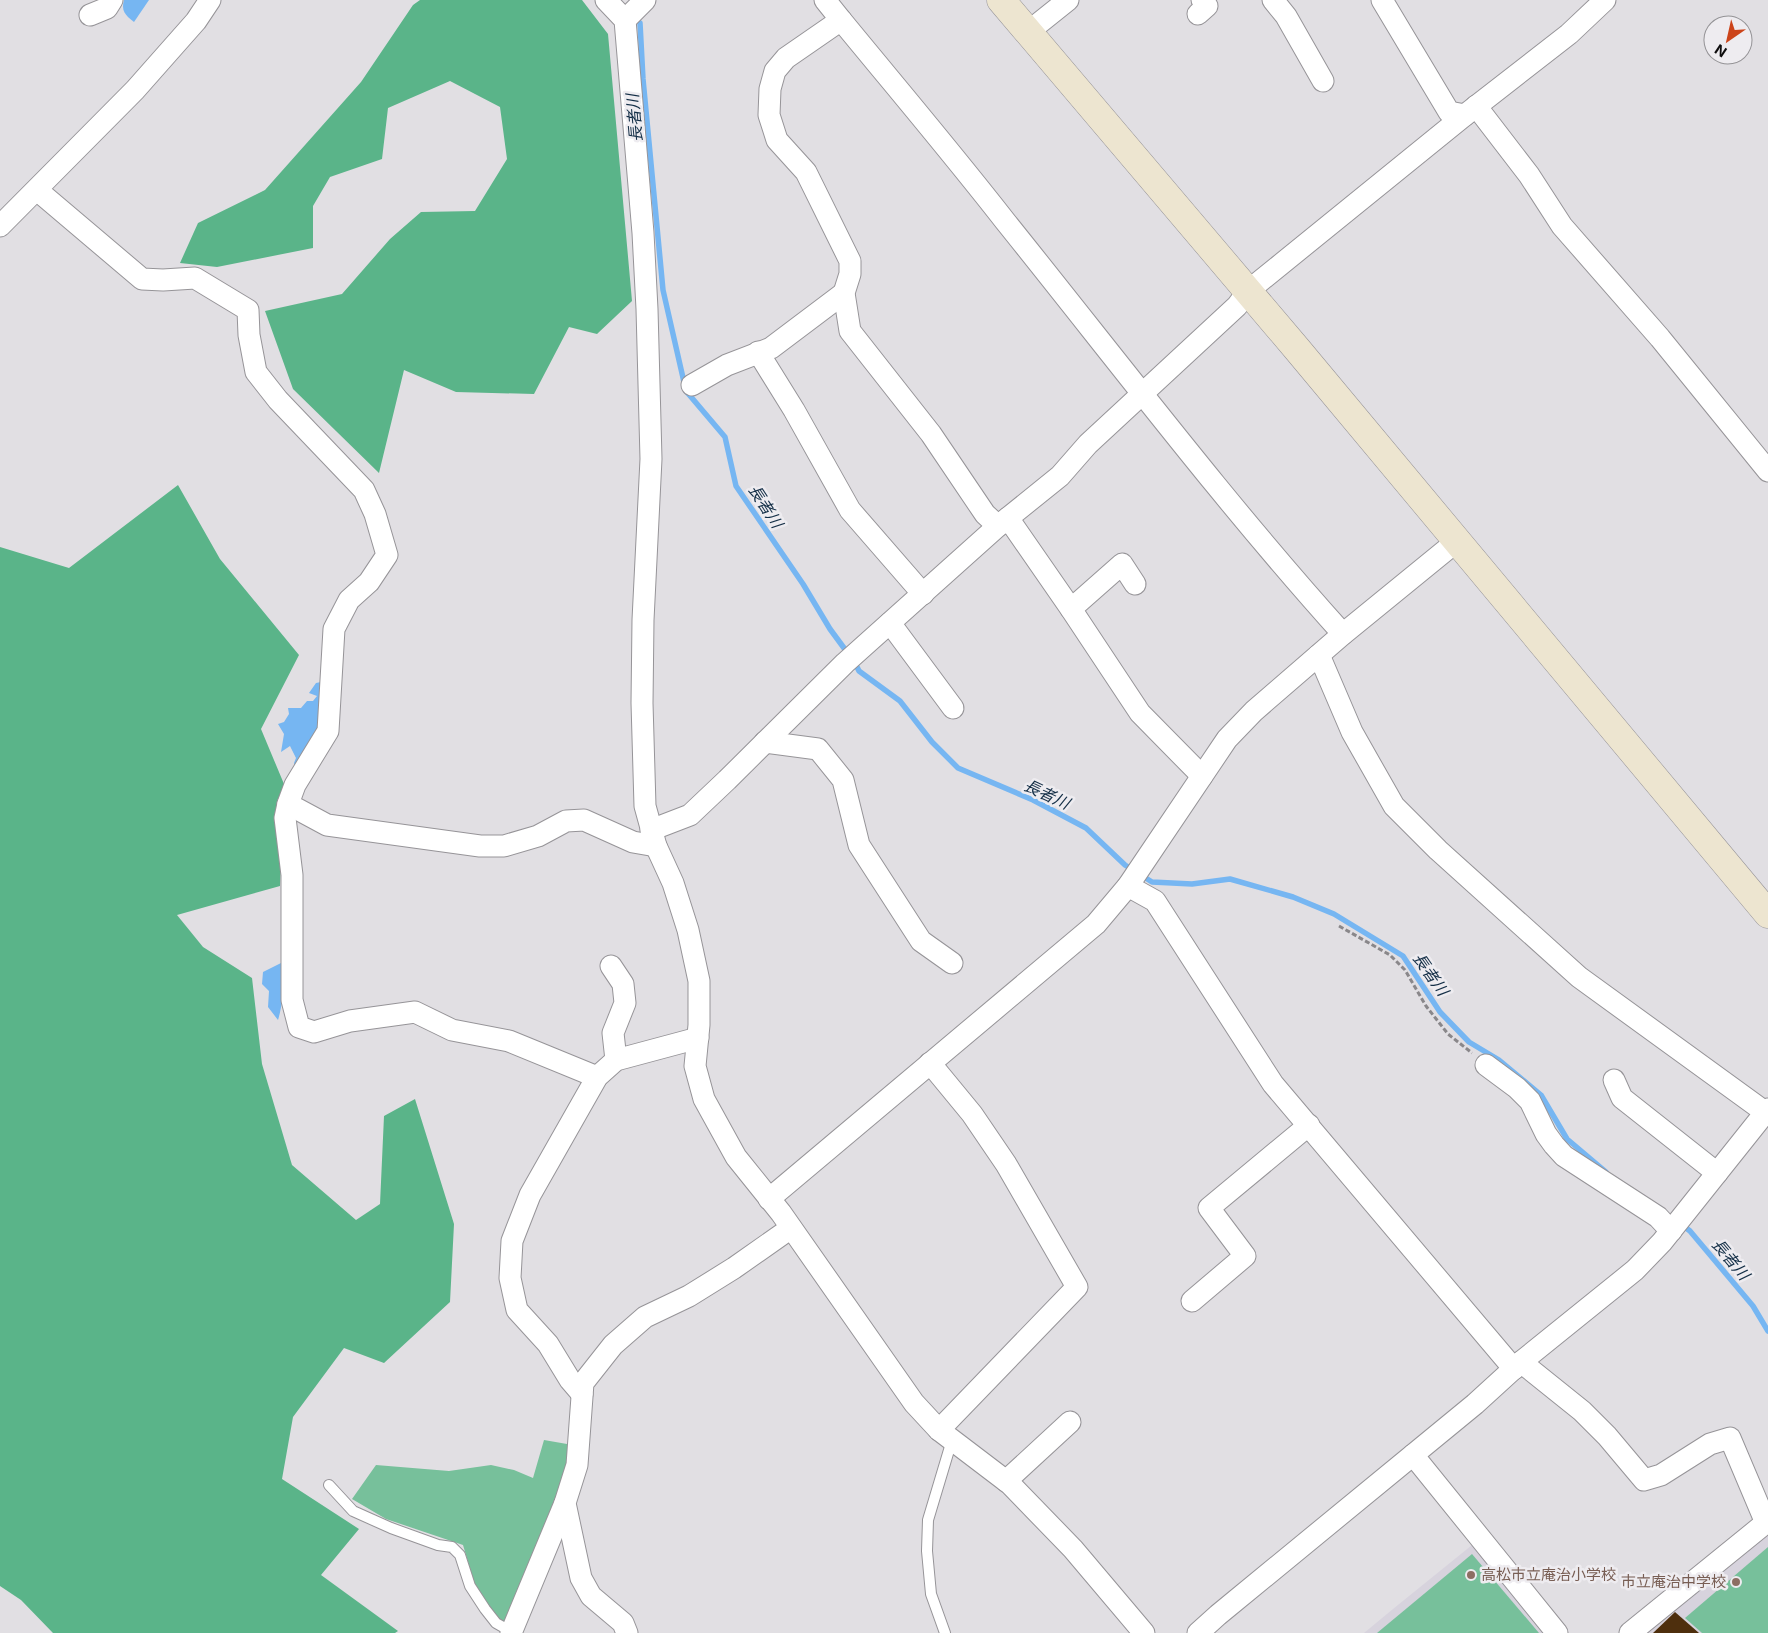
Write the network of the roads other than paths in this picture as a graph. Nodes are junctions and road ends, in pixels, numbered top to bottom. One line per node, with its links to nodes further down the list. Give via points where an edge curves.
1 (112, 0): 11 (street, via 107,8)
2 (210, 0): 17 (street, via 196,21 135,90)
3 (606, 0): 12 (street)
4 (645, 0): 12 (street)
5 (825, 0): 13 (street)
6 (1001, 0): 14 (street)
7 (1068, 0): 14 (street)
8 (1273, 0): 15 (street, via 1286,16)
9 (1382, 0): 16 (street, via 1449,112)
10 (1605, 0): 16 (street, via 1569,34)
11 (90, 15)
12 (625, 20): 37 (street, via 648,319 651,459 642,703 645,806)
13 (841, 20): 20 (street, via 786,58 775,71 770,89 769,115 778,140 806,172 850,261); 23 (street)
14 (1028, 32): 19 (street)
15 (1322, 81)
16 (1471, 111): 19 (street); 24 (street, via 1529,175 1562,226 1660,338)
17 (37, 190): 18 (street); 36 (street, via 142,279 195,278 248,310 256,372 278,400 364,490 375,514 387,555 369,582 349,600 334,629 328,731 295,785)
18 (0, 226)
19 (1248, 291): 23 (street, via 1237,306); 26 (street)
20 (844, 294): 21 (street, via 771,348); 25 (street, via 850,331 931,434 985,514)
21 (758, 352): 22 (street); 28 (street, via 850,510)
22 (692, 385)
23 (1142, 394): 25 (street, via 1088,444 1060,476); 31 (street, via 1297,584)
24 (1768, 471)
25 (1003, 522): 28 (street); 29 (street)
26 (1457, 541): 31 (street); 39 (street)
27 (1135, 584): 29 (street, via 1122,564)
28 (923, 594): 30 (street)
29 (1071, 609): 35 (street, via 1140,713)
30 (890, 623): 33 (street); 34 (street)
31 (1342, 634): 32 (street)
32 (1319, 655): 35 (street, via 1254,711 1227,740); 48 (street, via 1352,732 1394,806 1579,977)
33 (952, 708)
34 (765, 742): 37 (street, via 690,815); 40 (street, via 818,749 843,780 860,845 921,940)
35 (1202, 776): 38 (street)
36 (288, 804): 37 (street, via 327,826 480,846 504,846 538,836 566,821 584,820 633,842); 46 (street, via 285,818 292,875 292,1000 300,1027 314,1032 350,1020 415,1012 452,1030 509,1041)
37 (654, 838): 42 (street, via 673,883 692,947 699,981)
38 (1134, 877): 44 (street, via 1096,924); 49 (street, via 1155,901 1273,1084)
39 (1768, 914)
40 (952, 963)
41 (611, 966): 43 (street, via 623,984 625,1003 613,1033)
42 (698, 1038): 43 (street); 51 (street, via 694,1066 704,1099 736,1157)
43 (616, 1060): 46 (street)
44 (930, 1063): 51 (street); 58 (street, via 972,1114 1006,1164 1078,1287)
45 (1486, 1065): 52 (street, via 1530,1101 1546,1134 1564,1156 1658,1217)
46 (598, 1076): 56 (street, via 530,1195 512,1241 510,1278 517,1310 548,1344)
47 (1614, 1080): 50 (street, via 1622,1098)
48 (1767, 1110): 50 (street)
49 (1309, 1125): 54 (street, via 1209,1208 1245,1256); 55 (street)
50 (1717, 1173): 52 (street)
51 (770, 1198): 53 (street)
52 (1677, 1224): 55 (street, via 1635,1270)
53 (791, 1228): 56 (street, via 689,1296 646,1317 613,1345 583,1383); 58 (street, via 914,1403)
54 (1192, 1301)
55 (1518, 1365): 59 (street); 63 (street, via 1582,1411 1644,1480 1661,1475 1710,1444 1730,1438)
56 (582, 1394): 62 (street, via 578,1465)
57 (1070, 1422): 60 (street)
58 (946, 1435): 60 (street); 66 (lane, via 928,1520 927,1551 931,1594)
59 (1413, 1455): 68 (street); 69 (street)
60 (1006, 1481): 67 (street, via 1073,1549)
61 (329, 1486): 64 (lane, via 353,1510 391,1528 452,1547 460,1554 470,1586 484,1609 496,1623)
62 (565, 1503): 64 (street); 65 (street, via 581,1578 591,1596 623,1623)
63 (1767, 1522): 70 (street)
64 (511, 1632)
65 (627, 1633)
66 (945, 1633)
67 (1144, 1633)
68 (1198, 1633)
69 (1557, 1633)
70 (1630, 1633)

